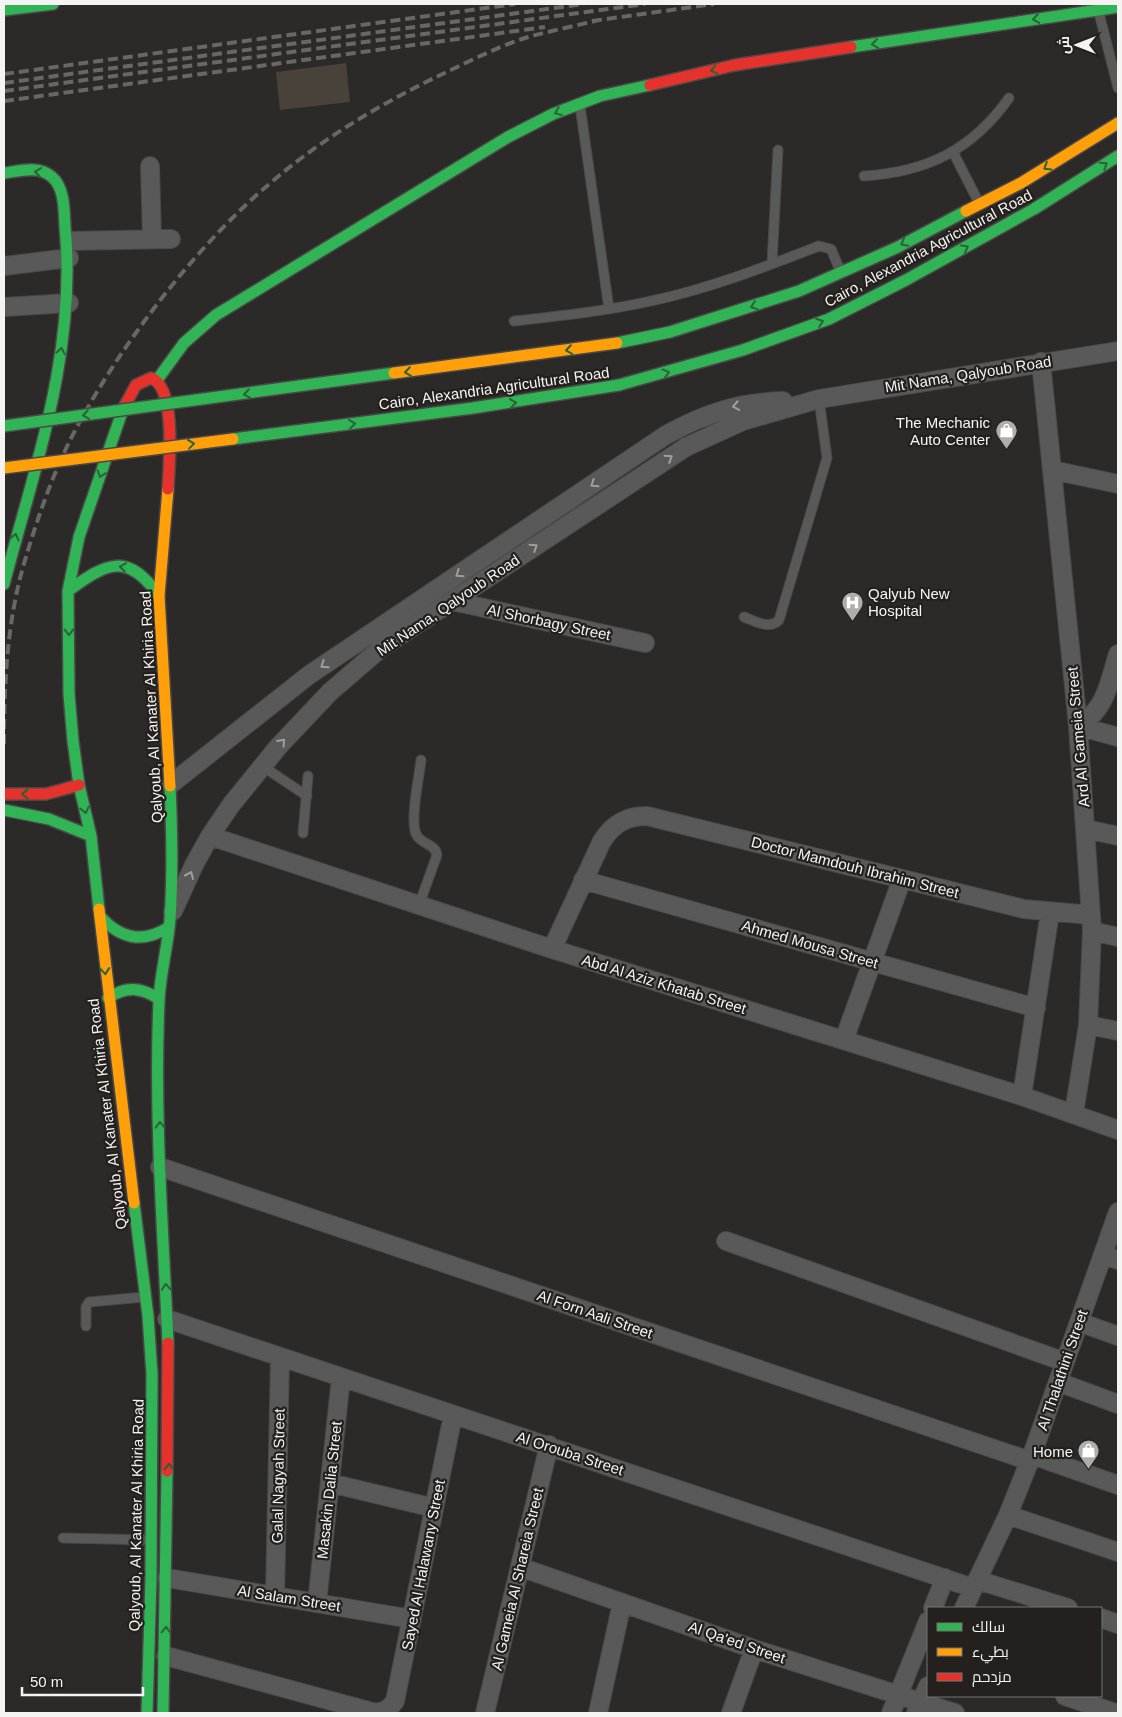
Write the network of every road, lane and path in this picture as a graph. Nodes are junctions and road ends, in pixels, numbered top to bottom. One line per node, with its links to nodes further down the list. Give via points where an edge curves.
1 (53, 4): 3 (main road)
2 (1118, 6): 4 (main road)
3 (4, 10)
4 (1098, 10): 5 (lane); 7 (main road, one-way to 7, via 735,65 600,96)
5 (1118, 88)
6 (1009, 98): 10 (lane, via 984,128)
7 (579, 104): 24 (lane); 28 (main road, one-way to 28, via 508,137 216,315 184,342)
8 (1118, 123): 15 (main road, Cairo, Alexandria Agricultural Road, one-way to 15, via 1021,183)
9 (778, 150): 19 (lane)
10 (953, 152): 14 (lane, via 910,170); 15 (lane)
11 (1118, 156): 31 (main road, Cairo, Alexandria Agricultural Road, one-way to 11, bridge, via 473,408 619,385 743,350 829,319 1034,209)
12 (150, 166): 17 (street)
13 (4, 173): 18 (main road, one-way to 13, via 58,184 42,171)
14 (864, 176)
15 (980, 203): 21 (main road, Cairo, Alexandria Agricultural Road, one-way to 21, via 898,247)
16 (171, 239): 17 (street)
17 (152, 240): 18 (street)
18 (69, 249): 20 (street); 22 (main road)
19 (772, 263): 21 (lane, via 825,246 831,249); 24 (lane, via 653,301)
20 (4, 266)
21 (841, 272): 30 (main road, Cairo, Alexandria Agricultural Road, one-way to 30, bridge, via 726,316 617,343)
22 (69, 303): 23 (street); 34 (main road, one-way to 22, via 53,399)
23 (4, 307)
24 (609, 309): 25 (lane)
25 (514, 322)
26 (1118, 350): 27 (street, Mit Nama, Qalyoub Road)
27 (1041, 362): 29 (street, Mit Nama, Qalyoub Road); 32 (street, Ard Al Gameia Street)
28 (157, 380): 35 (main road, Qalyoub, Al Kanater Al Khiria Road, one-way to 35, via 151,378 136,385 124,407 79,537); 36 (main road, Qalyoub, Al Kanater Al Khiria Road, via 166,400 170,425)
29 (819, 399): 37 (street, Mit Nama, Qalyoub Road, one-way to 29, via 686,447 743,421); 38 (lane, via 827,458 780,620 769,625); 46 (street, Mit Nama, Qalyoub Road, one-way to 46, via 731,406 666,435 309,675)
30 (4, 426)
31 (4, 468)
32 (1052, 470): 33 (street); 41 (street, Ard Al Gameia Street)
33 (1118, 484)
34 (4, 584)
35 (68, 592): 36 (main road, one-way to 35, via 149,580 135,569 117,566 99,569); 47 (main road, Qalyoub, Al Kanater Al Khiria Road, one-way to 47, via 69,694)
36 (159, 596): 46 (main road, Qalyoub, Al Kanater Al Khiria Road)
37 (452, 601): 39 (street, Al Shorbagy Street); 44 (street, Mit Nama, Qalyoub Road, one-way to 37, via 330,692 381,648)
38 (744, 617)
39 (645, 643)
40 (1118, 654): 41 (street, via 1100,709)
41 (1078, 726): 42 (street); 51 (street, Ard Al Gameia Street)
42 (1118, 737)
43 (421, 760): 58 (lane, via 415,828 420,840 433,847 437,855)
44 (262, 766): 49 (lane); 54 (street, Mit Nama, Qalyoub Road)
45 (308, 776): 49 (lane)
46 (171, 784): 61 (main road, Qalyoub, Al Kanater Al Khiria Road)
47 (79, 785): 48 (main road, one-way to 48, via 46,794); 53 (main road, Qalyoub, Al Kanater Al Khiria Road, one-way to 53)
48 (4, 794)
49 (307, 796): 52 (lane)
50 (4, 810): 53 (main road, via 53,818)
51 (1086, 829): 55 (street); 62 (street, Ard Al Gameia Street)
52 (303, 833)
53 (91, 836): 60 (main road, Qalyoub, Al Kanater Al Khiria Road)
54 (210, 836): 58 (street, Abd Al Aziz Khatab Street); 61 (street, Mit Nama, Qalyoub Road, one-way to 54)
55 (1118, 836)
56 (902, 879): 57 (street, Doctor Mamdouh Ibrahim Street, via 646,816 633,816 609,830); 59 (street, Doctor Mamdouh Ibrahim Street, via 1024,909); 65 (street)
57 (584, 880): 64 (street); 65 (street, Ahmed Mousa Street)
58 (419, 905): 64 (street, Abd Al Aziz Khatab Street)
59 (1050, 912): 62 (street, Doctor Mamdouh Ibrahim Street); 68 (street)
60 (100, 916): 61 (main road, via 107,926 126,938 149,938 160,934); 66 (main road, Qalyoub, Al Kanater Al Khiria Road, one-way to 66)
61 (169, 923): 67 (main road, Qalyoub, Al Kanater Al Khiria Road)
62 (1091, 923): 63 (street, Doctor Mamdouh Ibrahim Street); 69 (street, Ard Al Gameia Street)
63 (1118, 937)
64 (552, 949): 71 (street, Abd Al Aziz Khatab Street)
65 (872, 962): 68 (street, Ahmed Mousa Street); 71 (street)
66 (108, 998): 67 (main road, via 120,990 134,987 148,990); 79 (main road, Qalyoub, Al Kanater Al Khiria Road)
67 (159, 999): 75 (main road, Qalyoub, Al Kanater Al Khiria Road, one-way to 67)
68 (1036, 1008): 72 (street)
69 (1088, 1025): 70 (street); 73 (street, Ard Al Gameia Street)
70 (1118, 1032)
71 (844, 1040): 72 (street, Abd Al Aziz Khatab Street)
72 (1022, 1096): 73 (street, Abd Al Aziz Khatab Street)
73 (1074, 1113): 74 (street, Abd Al Aziz Khatab Street)
74 (1118, 1130)
75 (160, 1167): 80 (main road, Qalyoub, Al Kanater Al Khiria Road, one-way to 75); 91 (street, Al Forn Aali Street)
76 (1118, 1212): 78 (street, Al Thalathini Street)
77 (726, 1241): 85 (street)
78 (1111, 1258): 81 (street, Al Thalathini Street)
79 (145, 1297): 82 (lane, via 89,1302); 97 (main road, Qalyoub, Al Kanater Al Khiria Road, via 152,1374)
80 (167, 1319): 84 (street, Al Orouba Street); 100 (main road, Qalyoub, Al Kanater Al Khiria Road, one-way to 80)
81 (1079, 1322): 83 (street); 85 (street, Al Thalathini Street)
82 (86, 1326)
83 (1118, 1336)
84 (280, 1357): 86 (street, Al Orouba Street); 103 (street, Galal Nagyah Street)
85 (1065, 1362): 87 (street, Al Thalathini Street)
86 (341, 1377): 89 (street, Al Orouba Street); 92 (street, Masakin Dalia Street)
87 (1058, 1382): 88 (street); 91 (street, Al Thalathini Street)
88 (1118, 1404)
89 (453, 1415): 90 (street, Al Orouba Street); 94 (street, Sayed Al Halawany Street)
90 (549, 1446): 99 (street, Al Gameia Al Shareia Street); 101 (street, Al Orouba Street)
91 (1031, 1458): 93 (street, Al Forn Aali Street); 95 (street, Al Thalathini Street)
92 (330, 1483): 94 (street); 104 (street, Masakin Dalia Street)
93 (1118, 1485)
94 (434, 1508): 109 (street, Sayed Al Halawany Street)
95 (1008, 1516): 98 (street); 102 (street, Al Thalathini Street)
96 (63, 1538): 97 (lane)
97 (151, 1540): 119 (main road, Qalyoub, Al Kanater Al Khiria Road)
98 (1118, 1552)
99 (520, 1568): 105 (street, Al Qa'ed Street); 121 (street, Al Gameia Al Shareia Street)
100 (167, 1578): 103 (street, Al Salam Street); 114 (main road, Qalyoub, Al Kanater Al Khiria Road, one-way to 100)
101 (945, 1578): 102 (street, Al Orouba Street); 106 (street)
102 (975, 1584): 107 (street, Al Thalathini Street); 108 (street, Al Orouba Street)
103 (275, 1596): 104 (street, Al Salam Street)
104 (317, 1603): 109 (street, Al Salam Street)
105 (622, 1603): 113 (street, Al Qa'ed Street); 122 (street)
106 (933, 1607)
107 (964, 1607)
108 (1064, 1607)
109 (412, 1618): 114 (street, Sayed Al Halawany Street, via 395,1701 386,1711 372,1712)
110 (1102, 1618): 112 (street)
111 (927, 1622): 116 (street)
112 (1118, 1624)
113 (754, 1648): 116 (street, Al Qa'ed Street); 123 (street)
114 (166, 1656): 120 (main road, Qalyoub, Al Kanater Al Khiria Road)
115 (927, 1688): 118 (street)
116 (898, 1695): 118 (street, Al Qa'ed Street); 124 (street)
117 (1067, 1697): 126 (street)
118 (918, 1708): 125 (street, Al Qa'ed Street)
119 (146, 1713)
120 (163, 1713)
121 (485, 1713)
122 (598, 1713)
123 (731, 1713)
124 (891, 1713)
125 (955, 1713)
126 (1115, 1713)

